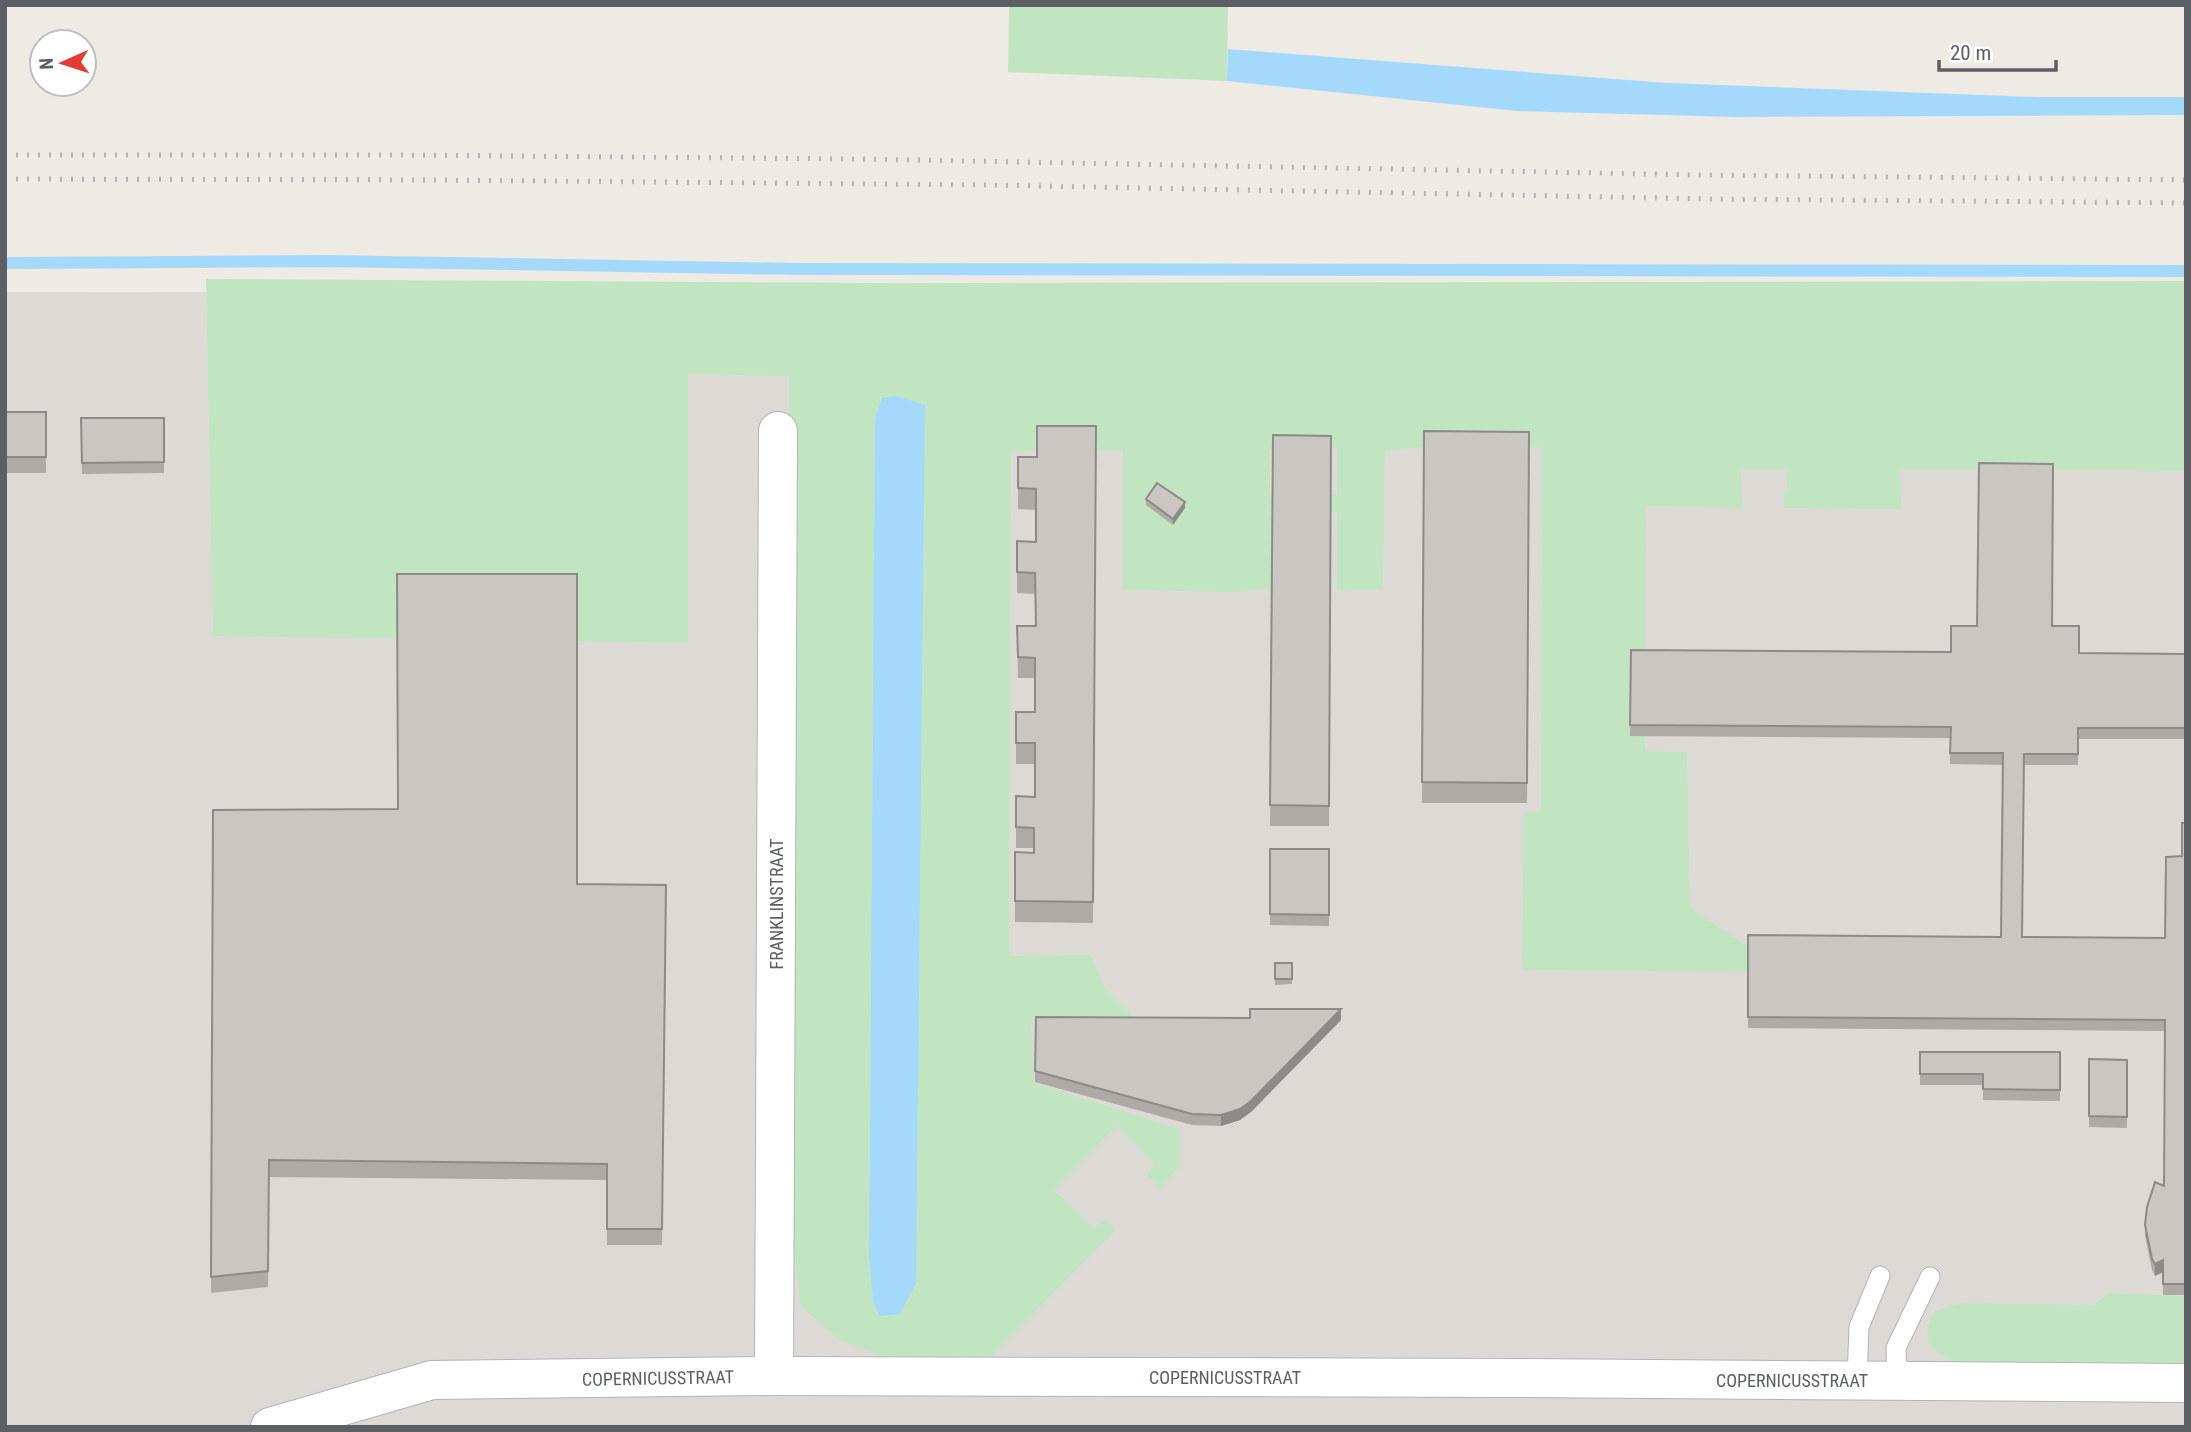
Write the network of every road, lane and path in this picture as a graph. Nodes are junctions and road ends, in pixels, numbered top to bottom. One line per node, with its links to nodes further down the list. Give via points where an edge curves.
1 (778, 431): 4 (street, FRANKLINSTRAAT)
2 (1880, 1276): 5 (lane, via 1859,1327)
3 (1930, 1277): 6 (lane, via 1896,1348)
4 (774, 1377): 5 (street, COPERNICUSSTRAAT); 8 (street, COPERNICUSSTRAAT, via 432,1380)
5 (1857, 1380): 6 (street, COPERNICUSSTRAAT)
6 (1897, 1381): 7 (street, COPERNICUSSTRAAT)
7 (2186, 1383)
8 (270, 1427)

